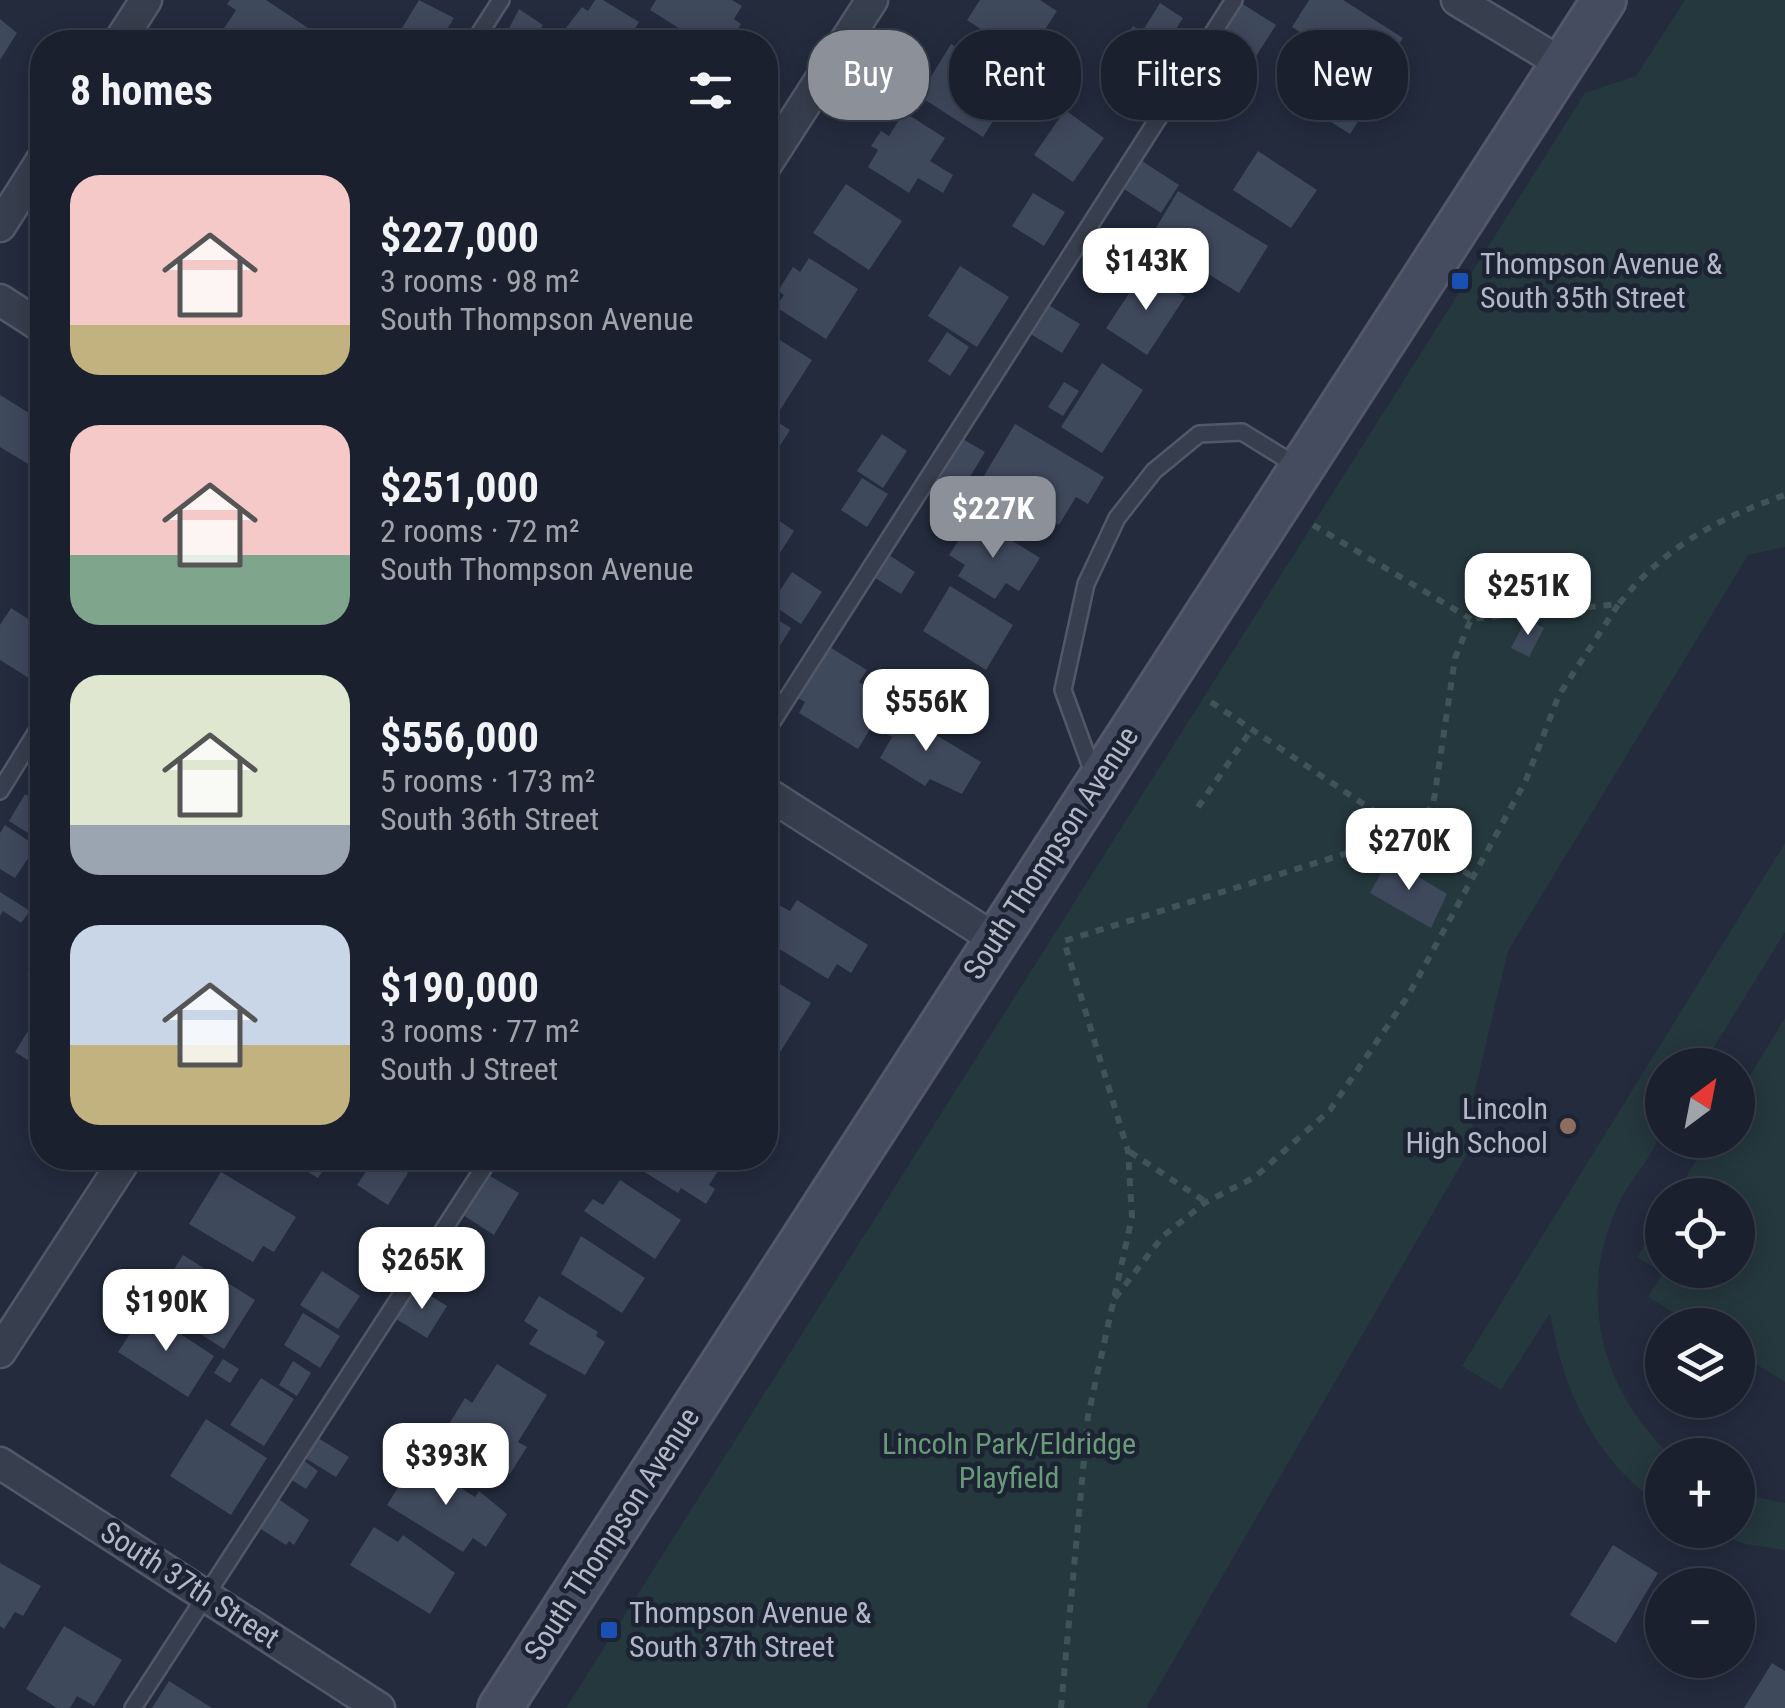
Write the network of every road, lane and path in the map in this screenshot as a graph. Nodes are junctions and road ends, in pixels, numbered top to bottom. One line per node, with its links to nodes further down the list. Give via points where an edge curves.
1 (146, 0): 7 (street)
2 (501, 0): 8 (lane)
3 (872, 0): 10 (street)
4 (1234, 0): 21 (lane)
5 (1457, 0): 9 (street)
6 (1604, 0): 9 (main road, South Thompson Avenue)
7 (127, 30)
8 (482, 30)
9 (1562, 63): 15 (main road, South Thompson Avenue)
10 (778, 146)
11 (30, 179): 12 (street)
12 (0, 226)
13 (0, 300): 14 (street)
14 (30, 319)
15 (1300, 468): 24 (main road, South Thompson Avenue); 24 (lane, via 1242,432 1199,434 1154,472 1118,518 1086,584 1064,690)
16 (1785, 495): 18 (path, via 1684,541 1646,569)
17 (1313, 525): 19 (path)
18 (1619, 604): 19 (path); 29 (path, via 1559,695 1526,780)
19 (1471, 619): 28 (path, via 1455,658 1432,806)
20 (1211, 702): 22 (path)
21 (778, 713)
22 (1252, 728): 27 (path); 28 (path)
23 (30, 743): 25 (lane)
24 (1097, 782): 30 (main road, South Thompson Avenue)
25 (0, 791)
26 (778, 800): 30 (street)
27 (1198, 807)
28 (1406, 830): 29 (path); 31 (path, via 1064,941)
29 (1471, 876): 34 (path, via 1408,996 1330,1110 1255,1177)
30 (995, 939): 41 (main road, South Thompson Avenue)
31 (1128, 1151): 34 (path); 35 (path, via 1132,1217)
32 (118, 1170): 36 (street)
33 (482, 1170): 38 (lane)
34 (1206, 1202): 35 (path, via 1163,1236)
35 (1111, 1303): 42 (path, via 1088,1416)
36 (0, 1352)
37 (0, 1462): 38 (street, South 37th Street)
38 (206, 1596): 39 (lane); 40 (street, South 37th Street)
39 (134, 1708)
40 (380, 1708)
41 (500, 1708)
42 (1060, 1708)

